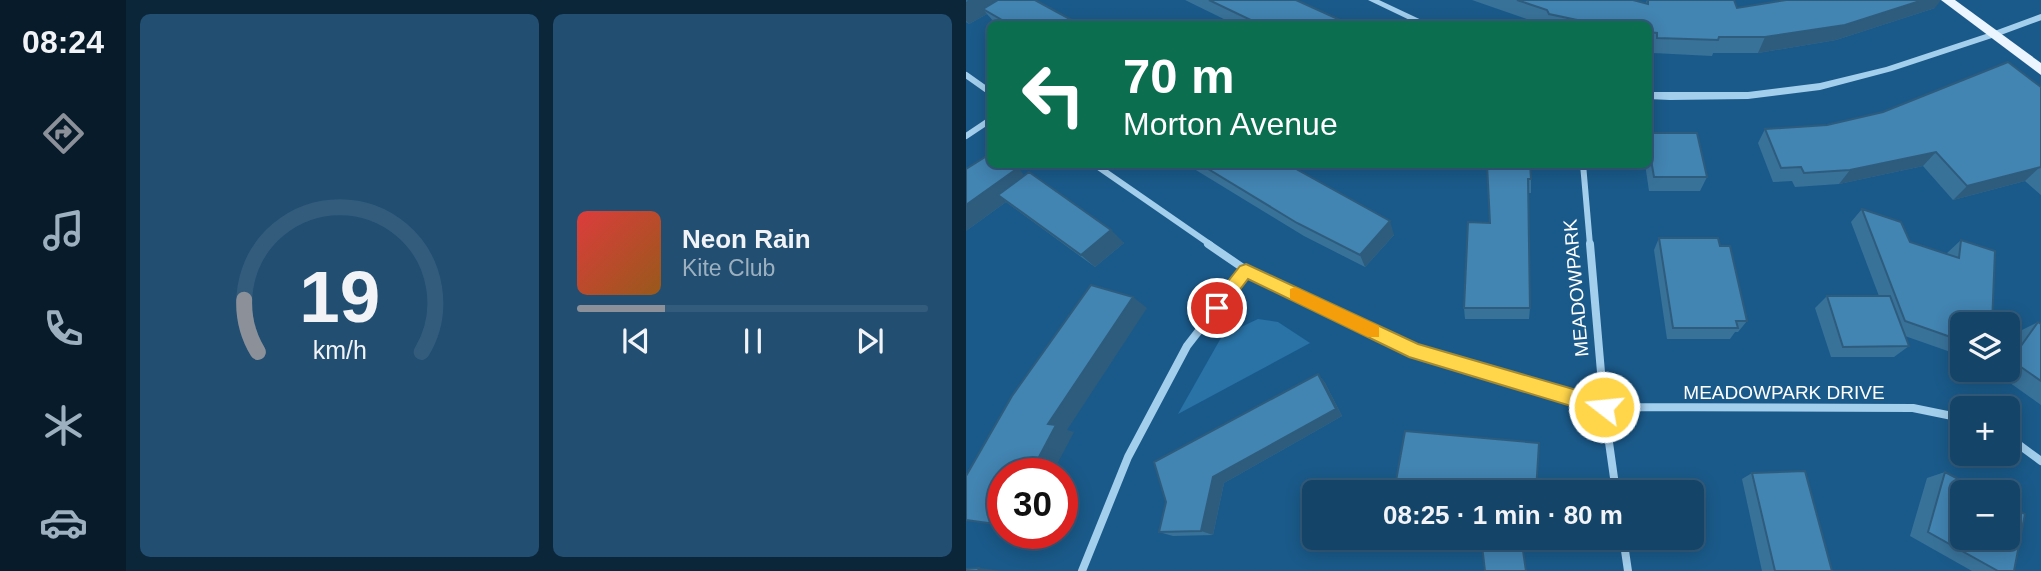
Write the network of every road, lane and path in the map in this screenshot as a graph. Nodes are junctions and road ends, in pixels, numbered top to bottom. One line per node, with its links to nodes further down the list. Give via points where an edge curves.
1 (1372, 0): 4 (street)
2 (1947, 0): 5 (main road)
3 (2041, 17): 5 (street)
4 (1418, 21)
5 (1995, 34): 6 (main road); 9 (street, via 1885,73 1808,91 1730,97)
6 (2041, 69)
7 (966, 75): 8 (street)
8 (987, 90)
9 (1652, 94)
10 (987, 122): 11 (street)
11 (966, 136)
12 (1100, 168): 14 (street, MEADOWPARK DRIVE)
13 (1583, 168): 15 (street, MEADOWPARK)
14 (1246, 270): 15 (street, MEADOWPARK DRIVE, via 1415,351); 21 (street, via 1188,346 1128,457)
15 (1604, 407): 16 (street, MEADOWPARK DRIVE, via 1913,408); 19 (street, MEADOWPARK)
16 (1950, 416)
17 (2020, 446): 18 (street)
18 (2041, 461)
19 (1614, 480)
20 (1625, 550): 22 (street)
21 (1082, 571)
22 (1628, 571)

